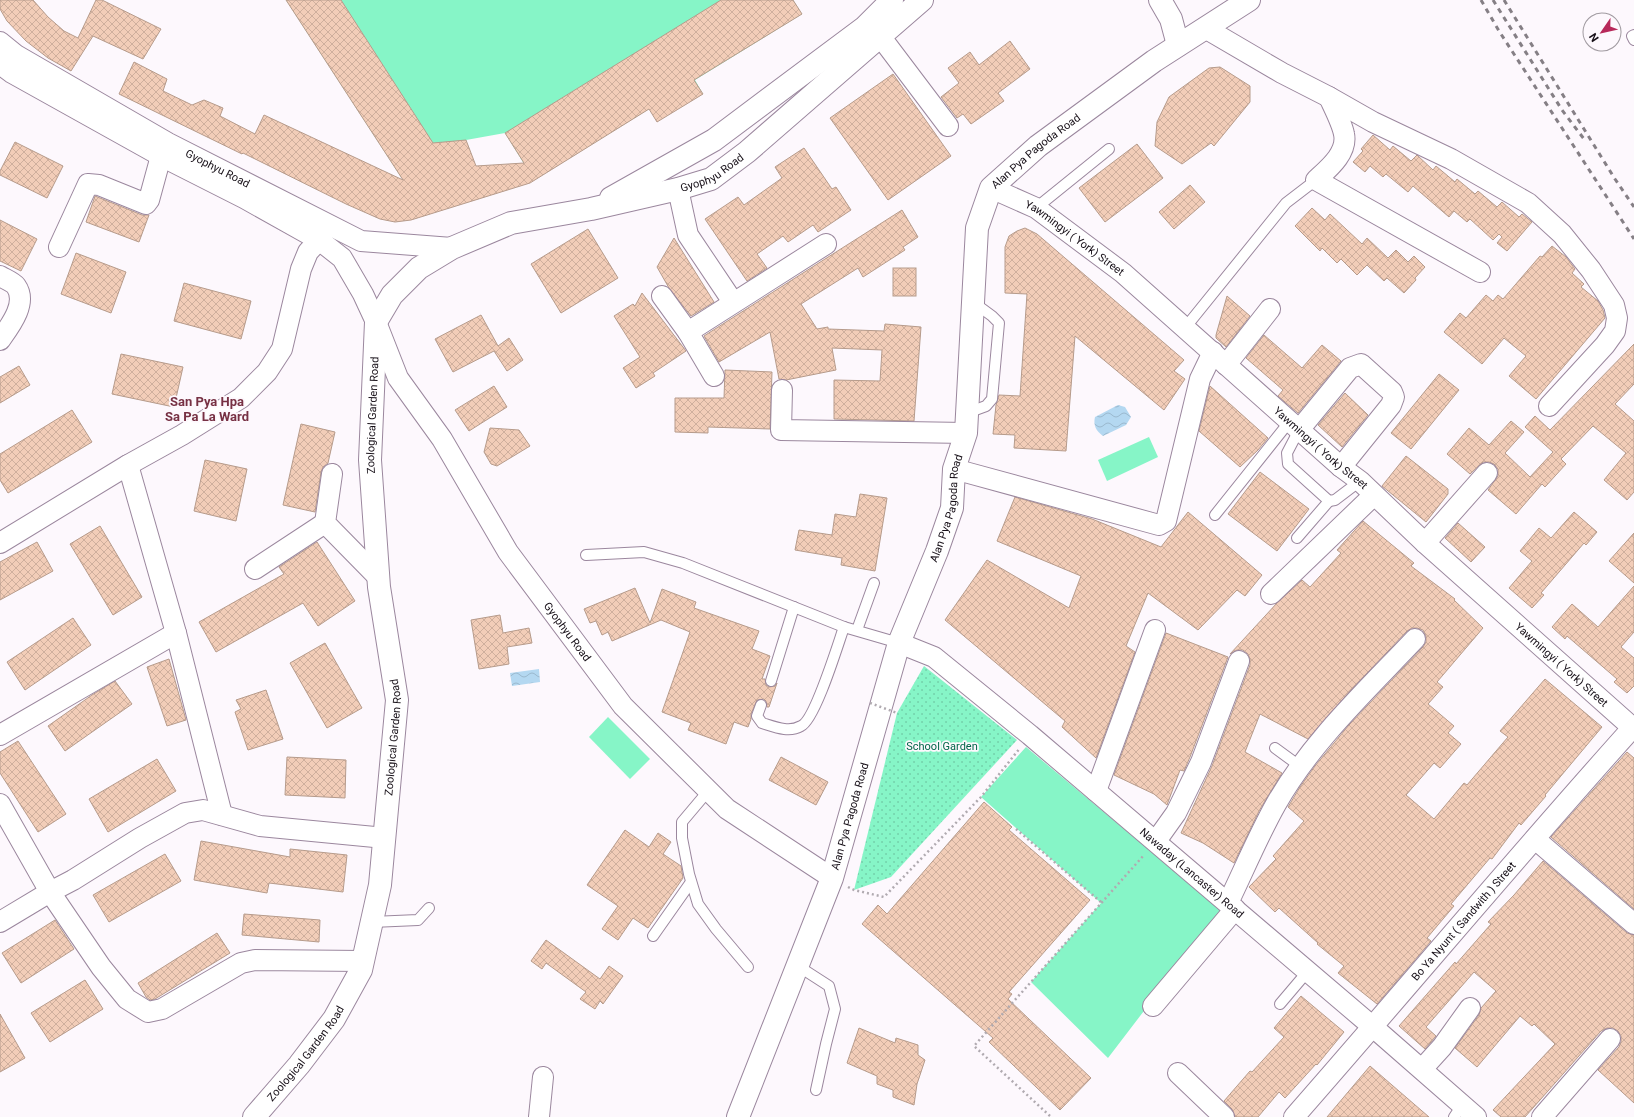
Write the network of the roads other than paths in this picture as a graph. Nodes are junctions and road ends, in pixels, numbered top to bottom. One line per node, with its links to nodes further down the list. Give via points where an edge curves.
1 (892, 0): 20 (main road, via 865,27 714,140)
2 (922, 0): 7 (main road, Gyophyu Road)
3 (1160, 0): 10 (main road, via 1171,19)
4 (1249, 0): 5 (main road, Alan Pya Pagoda Road)
5 (1213, 16): 10 (main road, Alan Pya Pagoda Road); 12 (street, via 1282,73)
6 (1634, 35): 8 (lane)
7 (880, 36): 13 (street); 18 (main road, Gyophyu Road, via 747,152 711,179)
8 (1634, 40)
9 (0, 42): 21 (street, Gyophyu Road, via 16,55)
10 (1178, 45): 17 (main road, Alan Pya Pagoda Road, via 1038,146)
11 (0, 64): 15 (street, Gyophyu Road)
12 (1329, 97): 16 (street, via 1345,135 1338,157); 37 (street, via 1373,122 1451,159 1528,203 1562,234 1591,270 1614,306 1617,318 1615,331)
13 (948, 126)
14 (1109, 149): 19 (lane)
15 (161, 156): 21 (street, Gyophyu Road, via 244,198); 23 (street, via 146,204 88,184)
16 (1316, 180): 25 (street); 31 (lane, via 1286,204)
17 (991, 188): 19 (street, Yawmingyi ( York) Street); 38 (main road, Alan Pya Pagoda Road, via 977,228)
18 (678, 189): 20 (main road, Gyophyu Road); 28 (street, via 688,235)
19 (1036, 208): 31 (street, Yawmingyi ( York) Street, via 1123,273)
20 (591, 209): 24 (main road, Gyophyu Road, via 511,223)
21 (323, 232): 24 (street, Gyophyu Road, via 361,241); 30 (street, Gyophyu Road, via 342,258); 40 (street, via 308,252 301,269 282,349 267,372 241,398)
22 (826, 244): 28 (street)
23 (59, 247)
24 (452, 248): 30 (main road, Gyophyu Road, via 419,268 392,295)
25 (1480, 272)
26 (0, 276): 33 (street, via 16,285 21,297 15,319)
27 (662, 296): 32 (street)
28 (733, 302): 32 (street)
29 (1270, 309): 34 (street)
30 (376, 322): 55 (main road, Zoological Garden Road, via 370,460); 72 (street, Gyophyu Road, via 398,378 442,439 508,552 623,706)
31 (1185, 328): 34 (street, Yawmingyi ( York) Street)
32 (688, 332): 35 (street)
33 (0, 340)
34 (1220, 359): 39 (street, Yawmingyi ( York) Street); 42 (street, via 1200,379 1164,523 1159,525)
35 (714, 376)
36 (782, 390): 38 (street, via 781,430)
37 (1549, 406)
38 (966, 423): 42 (main road, Alan Pya Pagoda Road)
39 (1294, 426): 41 (street, Yawmingyi ( York) Street); 41 (street, via 1350,368 1360,364 1392,392 1394,397 1392,405); 47 (lane, via 1287,453 1288,464); 48 (lane)
40 (128, 465): 51 (street); 62 (street)
41 (1341, 467): 45 (street, Yawmingyi ( York) Street)
42 (954, 469): 64 (main road, Alan Pya Pagoda Road, via 952,508)
43 (1487, 473): 52 (street)
44 (332, 474): 49 (street)
45 (1360, 481): 46 (street, Yawmingyi ( York) Street); 47 (lane, via 1335,500)
46 (1374, 495): 52 (street, Yawmingyi ( York) Street); 57 (street)
47 (1329, 501): 50 (lane)
48 (1215, 515)
49 (324, 523): 54 (street); 55 (street)
50 (1297, 538)
51 (0, 542)
52 (1425, 543): 68 (street, Yawmingyi ( York) Street)
53 (586, 555): 58 (lane, via 644,552 683,563)
54 (254, 570)
55 (378, 577): 76 (main road, Zoological Garden Road, via 397,700)
56 (874, 583): 60 (lane)
57 (1271, 594)
58 (794, 607): 59 (lane); 66 (lane)
59 (844, 627): 60 (lane); 67 (lane, via 813,712 803,726 788,730 762,723 758,716)
60 (857, 630): 64 (lane)
61 (1155, 630): 73 (street)
62 (176, 633): 69 (street); 75 (street)
63 (1416, 639): 71 (street, via 1324,736)
64 (899, 643): 73 (street, Nawaday (Lancaster) Road, via 934,657); 79 (main road, Alan Pya Pagoda Road)
65 (1239, 661): 78 (street, via 1201,762 1176,813)
66 (771, 681)
67 (761, 705)
68 (1633, 728): 77 (street, Bo Ya Nyunt ( Sandwith ) Street)
69 (0, 735)
70 (1275, 748): 71 (lane)
71 (1301, 767): 82 (street, via 1276,805)
72 (709, 790): 79 (street, Gyophyu Road, via 727,809); 80 (lane, via 682,822 682,838)
73 (1096, 791): 78 (street, Nawaday (Lancaster) Road)
74 (0, 804): 81 (street)
75 (222, 815): 76 (street, via 260,826); 81 (street, via 203,810 185,813)
76 (385, 838): 85 (main road, Zoological Garden Road, via 380,885)
77 (1535, 839): 86 (street); 95 (street, Bo Ya Nyunt ( Sandwith ) Street)
78 (1156, 841): 82 (street, Nawaday (Lancaster) Road)
79 (832, 878): 89 (main road, Alan Pya Pagoda Road)
80 (691, 882): 87 (lane); 90 (lane, via 698,904)
81 (50, 892): 84 (street); 88 (street, via 100,967 127,999 148,1012 162,1009 241,963 255,960)
82 (1231, 906): 91 (street, Nawaday (Lancaster) Road); 93 (street)
83 (429, 908): 85 (lane, via 418,920)
84 (0, 922)
85 (372, 922): 88 (main road, Zoological Garden Road)
86 (1634, 924)
87 (653, 936)
88 (363, 961): 102 (main road, Zoological Garden Road, via 361,970 334,1019)
89 (798, 966): 100 (lane, via 829,986 835,1009); 104 (main road, Alan Pya Pagoda Road)
90 (748, 967)
91 (1308, 971): 92 (lane); 95 (street, Nawaday (Lancaster) Road)
92 (1280, 1004)
93 (1153, 1006)
94 (1470, 1008): 97 (street, via 1442,1047)
95 (1373, 1027): 97 (street, Nawaday (Lancaster) Road); 106 (street, Bo Ya Nyunt ( Sandwith ) Street)
96 (1610, 1040): 107 (street)
97 (1422, 1069): 101 (street, Nawaday (Lancaster) Road)
98 (1178, 1073): 105 (street)
99 (543, 1077): 103 (street)
100 (816, 1090)
101 (1464, 1113)
102 (254, 1117)
103 (539, 1117)
104 (738, 1117)
105 (1224, 1117)
106 (1294, 1117)
107 (1542, 1117)

